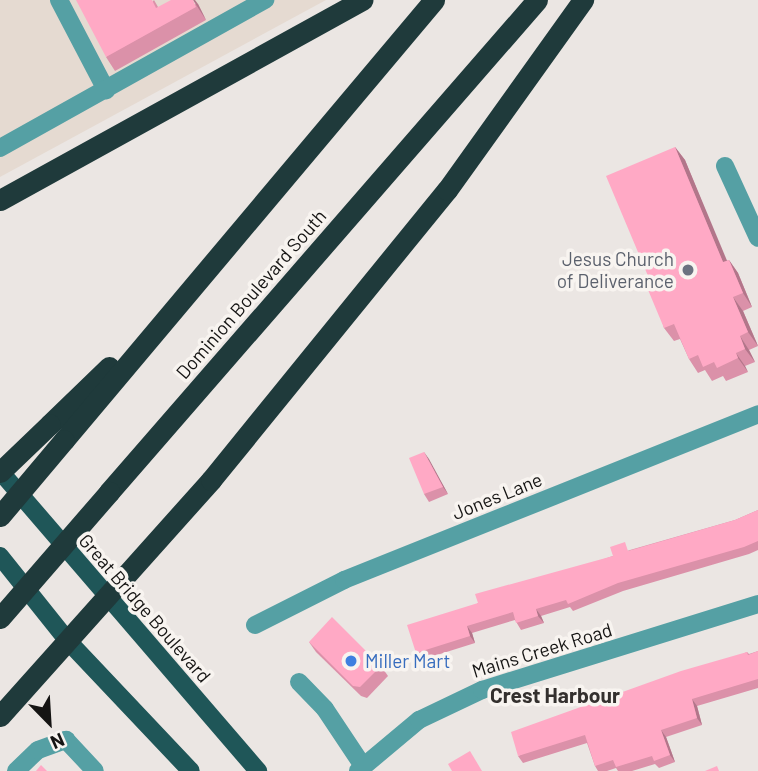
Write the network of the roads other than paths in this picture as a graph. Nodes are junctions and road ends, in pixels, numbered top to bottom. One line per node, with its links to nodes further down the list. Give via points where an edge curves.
1 (59, 0): 7 (street)
2 (265, 0): 7 (street)
3 (363, 0): 10 (highway)
4 (434, 0): 13 (highway, via 185,292)
5 (537, 0): 19 (highway, Dominion Boulevard South, bridge)
6 (583, 0): 17 (highway, via 447,190 211,480)
7 (106, 90): 8 (street)
8 (0, 148)
9 (725, 166): 11 (street)
10 (0, 200)
11 (758, 238)
12 (758, 414): 20 (street, Jones Lane, via 344,580)
13 (57, 432): 14 (highway, bridge); 15 (highway, bridge)
14 (0, 472): 17 (main road, Great Bridge Boulevard)
15 (0, 516)
16 (0, 556): 21 (main road)
17 (107, 598): 21 (highway); 28 (main road, Great Bridge Boulevard)
18 (758, 604): 24 (street, Mains Creek Road, via 482,690 419,720)
19 (0, 618)
20 (255, 625)
21 (67, 640): 23 (highway); 27 (main road)
22 (299, 682): 24 (street, via 325,709)
23 (0, 716)
24 (360, 769)
25 (16, 771): 26 (street, via 37,750 66,740)
26 (95, 771)
27 (191, 771)
28 (258, 771)

